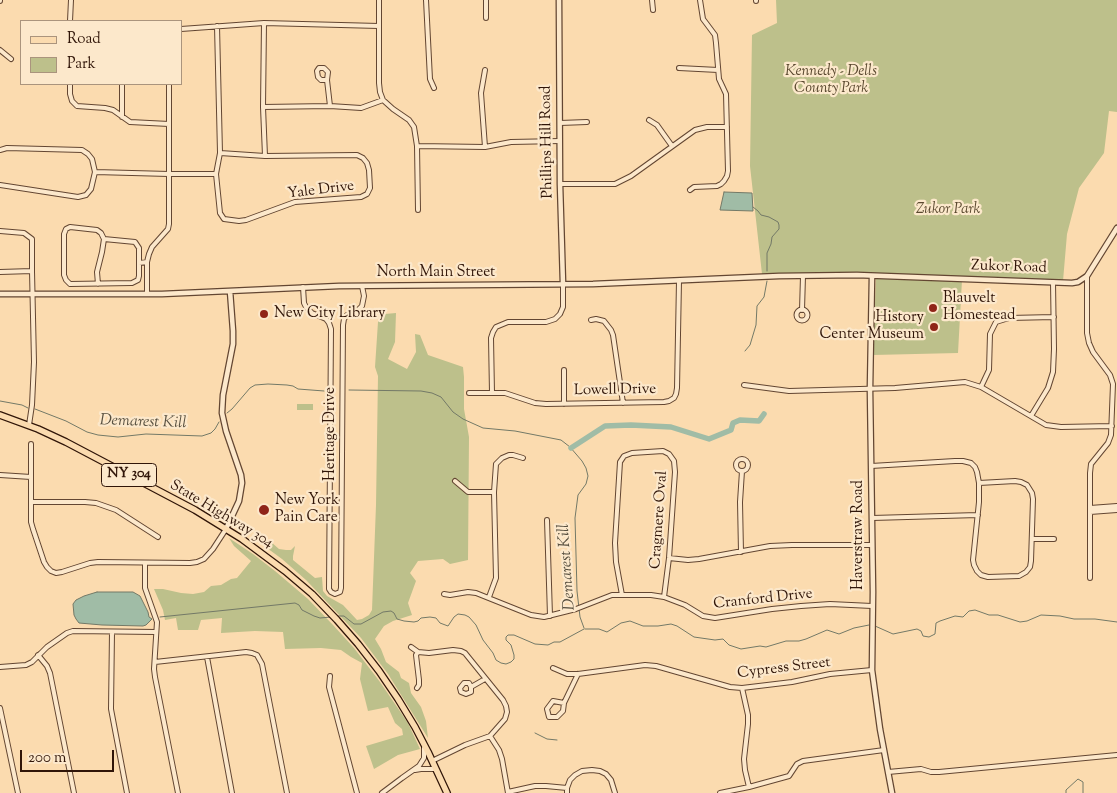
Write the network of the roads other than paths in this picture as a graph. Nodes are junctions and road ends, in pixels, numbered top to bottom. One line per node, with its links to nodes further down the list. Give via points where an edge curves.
1 (71, 0): 10 (street)
2 (379, 0): 13 (street)
3 (426, 0): 24 (street, via 430,79)
4 (486, 0): 9 (street)
5 (559, 0): 31 (street, Phillips Hill Road)
6 (652, 0): 8 (street)
7 (700, 0): 19 (street, via 703,19 715,35)
8 (653, 10)
9 (486, 18)
10 (70, 20)
11 (264, 23): 12 (street); 13 (street); 26 (street)
12 (217, 26): 14 (street); 39 (street)
13 (379, 26): 25 (street, via 379,83)
14 (182, 29)
15 (0, 50): 16 (street)
16 (11, 59)
17 (679, 68): 19 (street)
18 (485, 70): 37 (street, via 481,93)
19 (718, 70): 33 (street, via 726,94)
20 (327, 80): 27 (street)
21 (70, 85): 28 (street, via 72,101 77,106 105,108)
22 (122, 85): 28 (street)
23 (169, 85): 32 (street)
24 (434, 88)
25 (384, 100): 27 (street, via 361,108); 35 (street, via 409,120 414,127)
26 (263, 106): 27 (street); 40 (street)
27 (330, 106)
28 (122, 117): 32 (street, via 130,122)
29 (649, 120): 36 (street, via 657,125)
30 (587, 122): 31 (street)
31 (560, 123): 34 (street, Phillips Hill Road)
32 (169, 124): 42 (street)
33 (726, 127): 36 (street, via 701,127); 46 (street, via 728,171 724,181 716,186)
34 (560, 141): 37 (street, via 511,142); 44 (street, Phillips Hill Road)
35 (417, 146): 37 (street); 47 (street)
36 (672, 146): 44 (street, via 615,184)
37 (485, 147)
38 (0, 150): 41 (street, via 82,150 92,159)
39 (220, 153): 40 (street, Yale Drive); 43 (street)
40 (265, 156): 43 (street, Yale Drive, via 357,155 367,163 370,188 362,197 294,202 246,220 229,220 220,213)
41 (95, 172): 42 (street); 45 (street, via 92,189 78,198)
42 (169, 174): 43 (street); 51 (street, via 168,229 152,247)
43 (216, 174)
44 (560, 184): 62 (street, Phillips Hill Road)
45 (0, 185)
46 (690, 190)
47 (418, 210)
48 (1117, 228): 58 (street)
49 (0, 231): 53 (street, via 24,233 32,239)
50 (104, 239): 52 (street, via 136,242); 61 (street, via 97,272); 61 (street, via 96,230 70,227 64,234 66,280 70,284)
51 (147, 262): 52 (street); 69 (street)
52 (140, 263): 61 (street, via 140,276 132,283)
53 (32, 271): 54 (street); 68 (street)
54 (0, 272)
55 (857, 275): 56 (street, North Main Street); 57 (street, North Main Street); 66 (street, via 867,280)
56 (803, 276): 59 (street, North Main Street); 70 (street)
57 (872, 276): 60 (street, Zukor Road); 66 (street, Haverstraw Road)
58 (1087, 276): 60 (street, Zukor Road, via 1078,282); 86 (street, via 1087,333 1093,352 1110,375)
59 (679, 280): 62 (street, North Main Street); 81 (street, Lowell Drive, via 676,394 664,402)
60 (1053, 282): 71 (street)
61 (98, 284)
62 (563, 284): 63 (street, North Main Street); 80 (street, via 563,307 555,319 508,322 496,327 491,338)
63 (362, 286): 64 (street, North Main Street); 78 (street, Heritage Drive, via 362,306 347,315 343,323)
64 (303, 287): 65 (street, North Main Street); 77 (street, Heritage Drive, via 306,308 326,319 330,325)
65 (230, 291): 69 (street, North Main Street); 105 (street, via 233,338 222,413 242,483 240,501)
66 (872, 292): 76 (street, Haverstraw Road)
67 (0, 294): 68 (street, North Main Street)
68 (32, 294): 69 (street, North Main Street); 85 (street, via 34,362)
69 (147, 294)
70 (802, 310)
71 (1054, 317): 75 (street, via 1009,318 996,322 990,334 989,370); 84 (street, via 1051,381)
72 (591, 320): 81 (street, via 604,321 614,336)
73 (564, 370): 82 (street)
74 (744, 385): 76 (street, via 789,391)
75 (981, 387): 76 (street, via 965,382); 84 (street)
76 (870, 389): 89 (street, Haverstraw Road)
77 (330, 390): 78 (street); 93 (street, Heritage Drive)
78 (342, 390): 94 (street, Heritage Drive)
79 (469, 393): 80 (street, Lowell Drive)
80 (492, 393): 82 (street, Lowell Drive, via 505,393 540,404)
81 (623, 403): 82 (street, Lowell Drive)
82 (564, 404)
83 (0, 415): 85 (main road, State Highway 304 / NY 304)
84 (1031, 416): 86 (street, via 1053,426)
85 (29, 426): 105 (main road, State Highway 304 / NY 304, via 70,444)
86 (1112, 426): 100 (street, via 1108,443 1091,464)
87 (31, 444): 92 (street)
88 (523, 458): 97 (street, via 509,455 496,464)
89 (872, 466): 96 (street, via 963,461 975,467); 103 (street, Haverstraw Road)
90 (742, 471): 110 (street)
91 (0, 476): 92 (street)
92 (31, 477): 98 (street)
93 (330, 480): 94 (street); 94 (street, Heritage Drive, via 329,589 335,594 341,588)
94 (342, 480)
95 (455, 481): 97 (street, via 468,492)
96 (979, 483): 102 (street); 107 (street, via 1015,481 1028,486 1033,500)
97 (494, 492): 116 (street, via 496,578)
98 (31, 502): 106 (street, via 96,503 116,510); 112 (street, via 33,529 44,562 51,571 62,572 98,562)
99 (1117, 506): 100 (street)
100 (1090, 510): 101 (street); 113 (street)
101 (1117, 510)
102 (978, 515): 103 (street); 107 (street, via 973,560 981,575 988,578 1014,577 1026,572 1030,567)
103 (872, 518): 109 (street, Haverstraw Road)
104 (547, 520): 119 (street)
105 (226, 528): 112 (street, via 204,559 190,563); 139 (main road, State Highway 304 / NY 304, via 278,565 331,613 384,678)
106 (158, 537)
107 (1032, 539): 108 (street)
108 (1054, 539)
109 (872, 545): 110 (street, via 770,546); 118 (street, Haverstraw Road)
110 (741, 552): 111 (street, via 688,560)
111 (669, 558): 115 (street, Cragmere Oval, via 674,462 663,451 632,452 624,456 619,470 615,543); 117 (street, Cragmere Oval)
112 (145, 563): 121 (street, via 145,588 156,618)
113 (1090, 578)
114 (444, 594): 116 (street, Cranford Drive, via 468,592)
115 (622, 595): 117 (street, Cranford Drive); 119 (street, Cranford Drive, via 612,595)
116 (489, 597): 119 (street, Cranford Drive, via 531,615)
117 (664, 597): 118 (street, Cranford Drive, via 703,616 715,618 801,606)
118 (872, 606): 129 (street, Haverstraw Road)
119 (550, 616)
120 (112, 632): 121 (street); 124 (street, via 73,631); 150 (street, via 111,709)
121 (156, 632): 126 (street)
122 (412, 647): 123 (street)
123 (418, 652): 132 (street, via 461,651); 134 (street)
124 (38, 655): 127 (street, via 26,665); 149 (street, via 50,673)
125 (207, 657): 126 (street); 152 (street); 153 (street, via 246,652 258,655)
126 (155, 662): 151 (street, via 155,677)
127 (0, 667)
128 (553, 668): 130 (street, Cypress Street, via 567,674)
129 (872, 670): 135 (street, Cypress Street); 140 (street, Haverstraw Road)
130 (578, 674): 135 (street, Cypress Street, via 645,665); 136 (street)
131 (330, 676): 154 (street, via 329,687)
132 (485, 679): 133 (street); 138 (street, via 503,700 507,712)
133 (471, 687)
134 (417, 688)
135 (742, 688): 146 (street, via 748,715 744,759)
136 (564, 703): 136 (street, via 563,711 557,717 549,717 548,709 553,701)
137 (0, 708): 148 (street)
138 (490, 736): 142 (street); 157 (street, via 502,759)
139 (424, 744): 142 (main road, State Highway 304 / NY 304); 144 (street, via 422,761)
140 (884, 750): 145 (street, Haverstraw Road); 146 (street, via 802,761 789,776)
141 (1117, 755): 145 (street, via 939,772 920,769)
142 (432, 761): 143 (main road, State Highway 304 / NY 304)
143 (436, 770): 144 (street); 156 (main road, State Highway 304 / NY 304)
144 (413, 771): 155 (street)
145 (888, 772): 161 (street, Haverstraw Road)
146 (749, 787): 160 (street)
147 (567, 788): 157 (street, via 535,786); 158 (street); 159 (street, via 570,780 582,771 600,771 611,780)
148 (16, 793)
149 (74, 793)
150 (127, 793)
151 (178, 793)
152 (232, 793)
153 (287, 793)
154 (357, 793)
155 (382, 793)
156 (447, 793)
157 (508, 793)
158 (567, 793)
159 (615, 793)
160 (720, 793)
161 (892, 793)

